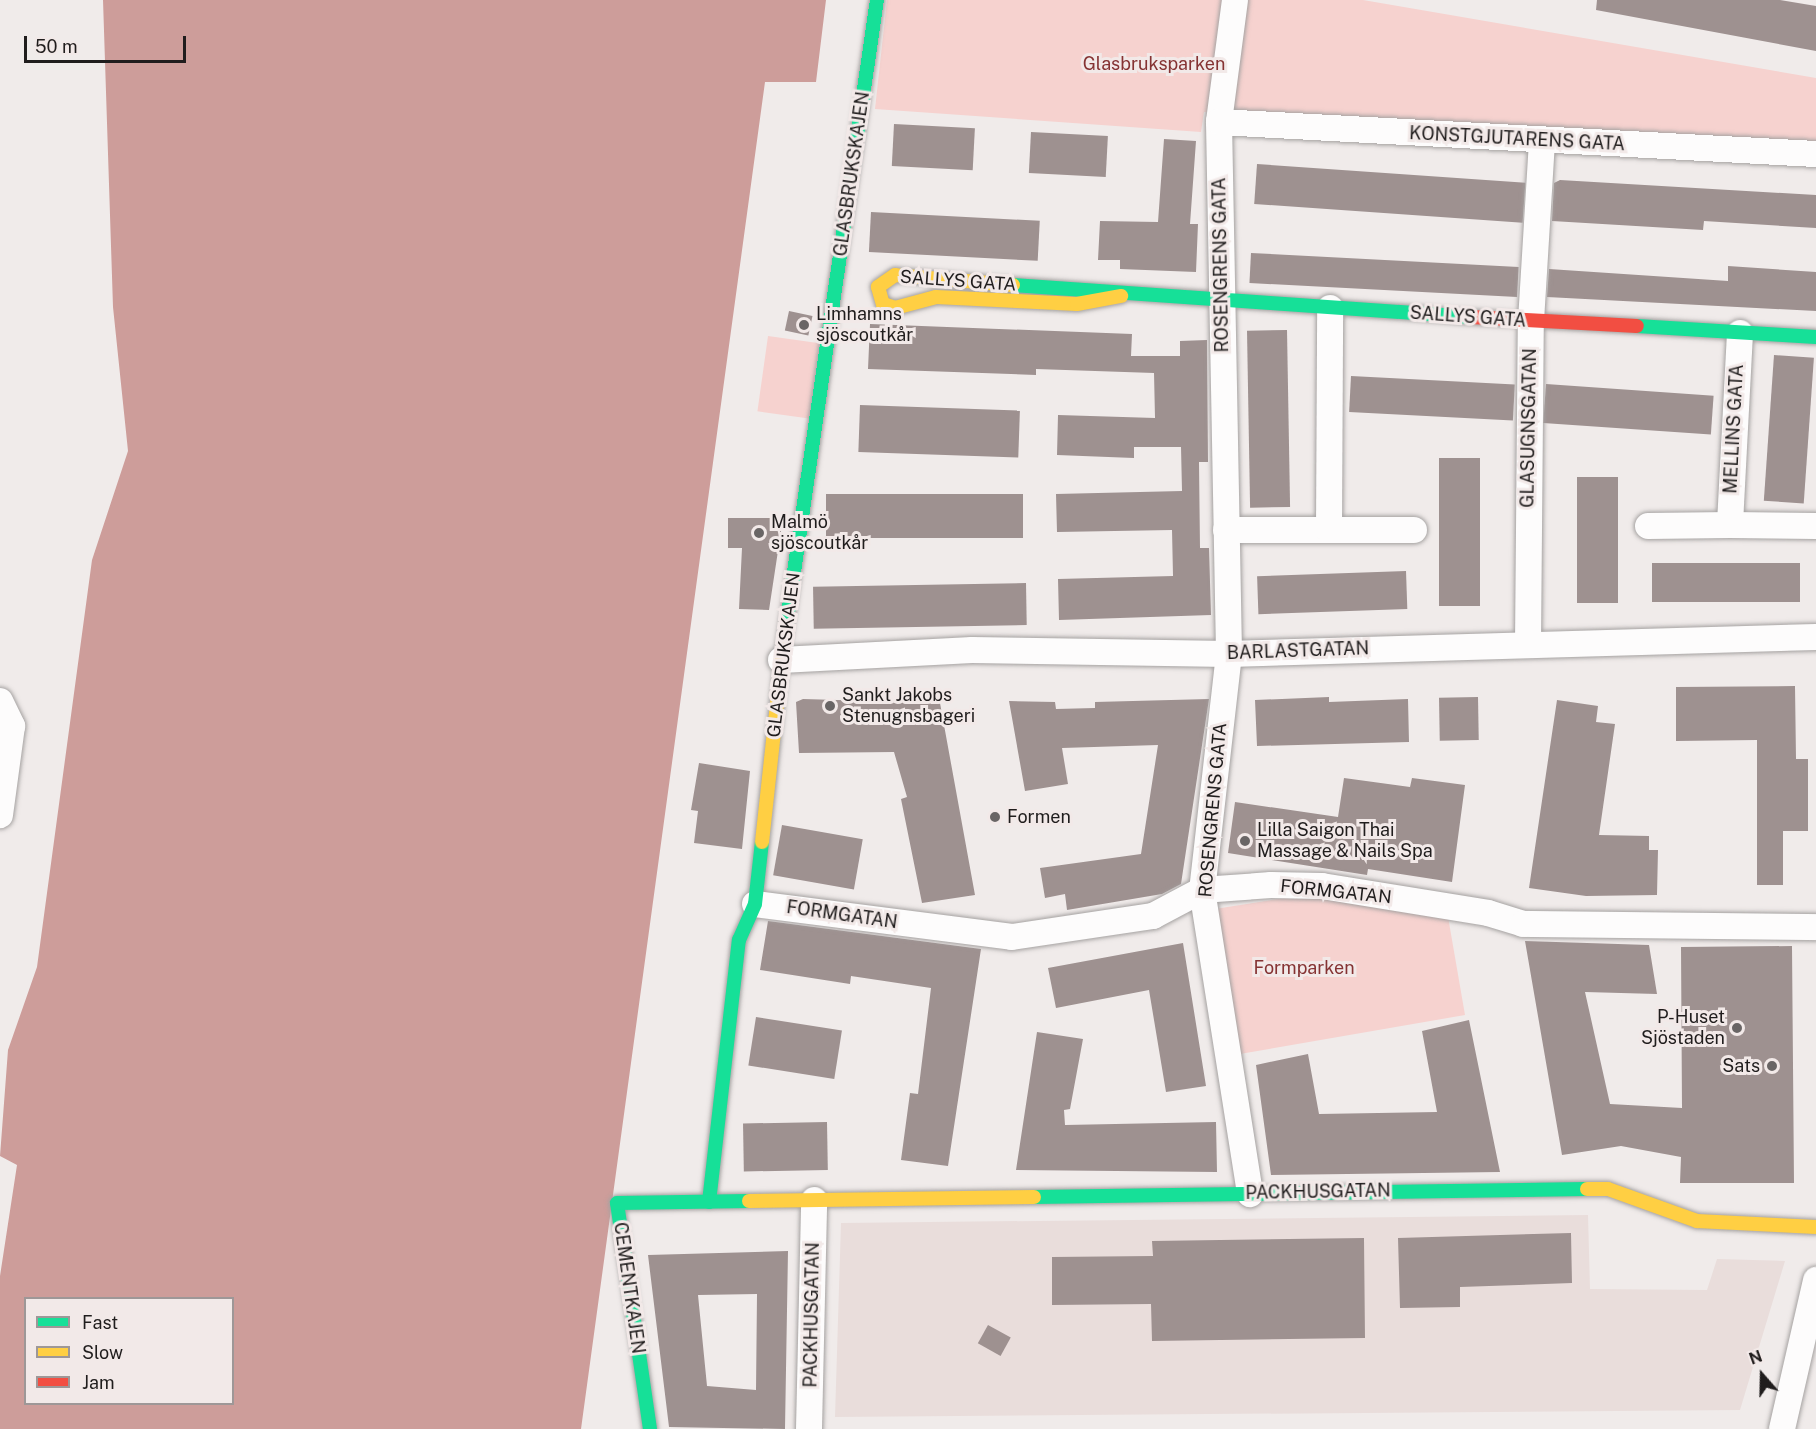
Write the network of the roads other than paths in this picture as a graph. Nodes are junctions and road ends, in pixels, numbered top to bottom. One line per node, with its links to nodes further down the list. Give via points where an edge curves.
1 (877, 0): 21 (street, GLASBRUKSKAJEN)
2 (1235, 0): 3 (street, ROSENGRENS GATA)
3 (1219, 122): 4 (street, KONSTGJUTARENS GATA); 7 (street, ROSENGRENS GATA)
4 (1542, 141): 5 (street, KONSTGJUTARENS GATA); 9 (street, GLASUGNSGATAN)
5 (1816, 154)
6 (1121, 296): 6 (street, SALLYS GATA, via 1077,288 895,275 878,287 883,304 895,308 936,297 1077,304); 7 (street, SALLYS GATA)
7 (1221, 302): 8 (street, SALLYS GATA); 15 (street, ROSENGRENS GATA)
8 (1330, 308): 9 (street, SALLYS GATA); 16 (street)
9 (1531, 321): 10 (street, SALLYS GATA); 19 (street, GLASUGNSGATAN)
10 (1740, 333): 11 (street, SALLYS GATA); 12 (street, MELLINS GATA)
11 (1816, 338)
12 (1730, 525): 13 (street); 14 (street)
13 (1648, 526)
14 (1816, 526)
15 (1226, 530): 16 (street); 20 (street, ROSENGRENS GATA)
16 (1329, 530): 17 (street)
17 (1414, 530)
18 (1816, 637): 19 (street, BARLASTGATAN)
19 (1528, 644): 20 (street, BARLASTGATAN)
20 (1228, 654): 21 (street, BARLASTGATAN, via 972,650); 24 (street, ROSENGRENS GATA)
21 (781, 660): 25 (street, GLASBRUKSKAJEN)
22 (2, 702): 23 (street, via 12,726)
23 (0, 815)
24 (1202, 890): 25 (street, FORMGATAN, via 1153,916 1012,938); 26 (street, FORMGATAN, via 1322,886 1488,913 1523,924); 27 (street, ROSENGRENS GATA)
25 (755, 904): 29 (street, GLASBRUKSKAJEN, via 739,940)
26 (1816, 927)
27 (1250, 1194): 28 (street, PACKHUSGATAN); 30 (street, PACKHUSGATAN, via 1608,1189 1697,1221)
28 (814, 1200): 29 (street, PACKHUSGATAN); 33 (street, PACKHUSGATAN)
29 (709, 1202): 32 (street, CEMENTKAJEN, via 617,1203)
30 (1816, 1227)
31 (1816, 1280): 34 (street)
32 (650, 1429)
33 (809, 1429)
34 (1782, 1429)

